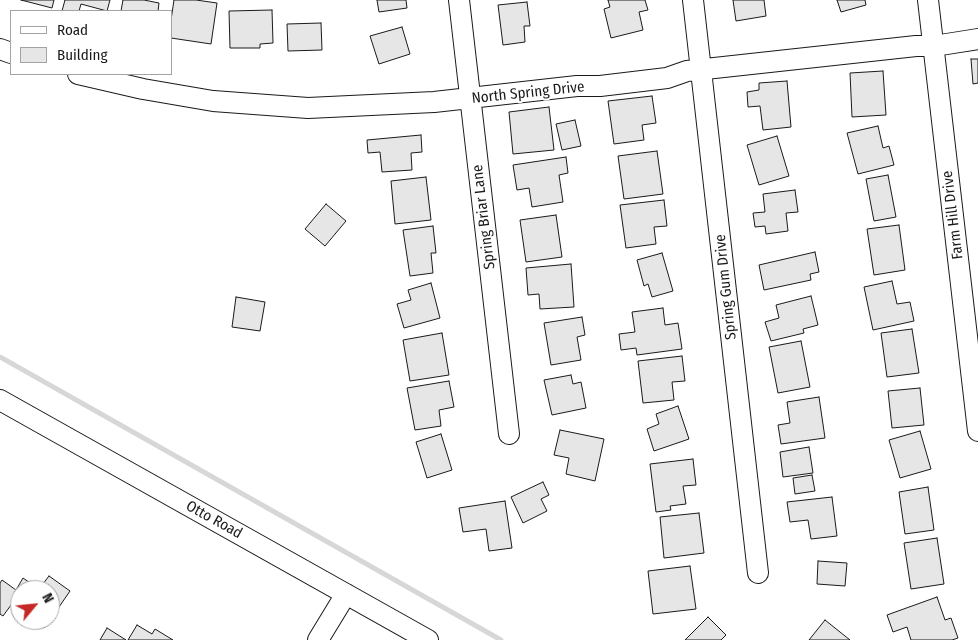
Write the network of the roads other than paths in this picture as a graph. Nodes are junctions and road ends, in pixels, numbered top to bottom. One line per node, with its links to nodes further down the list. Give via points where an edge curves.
1 (459, 0): 8 (street, Spring Briar Lane)
2 (693, 0): 6 (street, Spring Gum Drive)
3 (928, 0): 5 (street, Farm Hill Drive)
4 (978, 39): 5 (street, North Spring Drive)
5 (934, 46): 6 (street, North Spring Drive); 10 (street, Farm Hill Drive)
6 (701, 70): 8 (street, North Spring Drive, via 667,78); 12 (street, Spring Gum Drive)
7 (83, 75): 8 (street, North Spring Drive, via 169,94 259,105 308,108)
8 (470, 99): 11 (street, Spring Briar Lane)
9 (0, 400): 13 (street, Otto Road)
10 (978, 431)
11 (509, 434)
12 (758, 573)
13 (346, 594): 14 (street); 15 (street, Otto Road)
14 (318, 640)
15 (428, 640)

